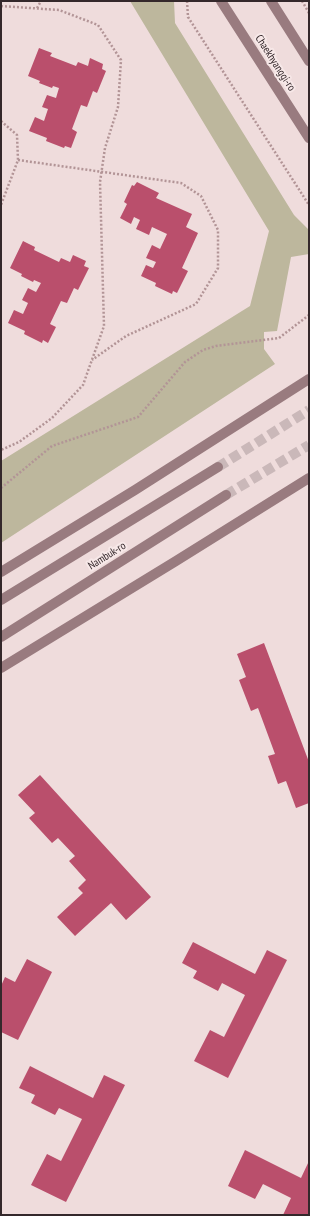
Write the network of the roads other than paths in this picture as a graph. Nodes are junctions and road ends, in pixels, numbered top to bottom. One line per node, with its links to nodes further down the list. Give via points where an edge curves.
1 (221, 1): 4 (main road, Chaekhyanggi-ro)
2 (271, 1): 3 (main road)
3 (309, 61)
4 (309, 138)
5 (309, 379): 9 (main road)
6 (218, 467): 10 (main road, Nambuk-ro)
7 (309, 478): 12 (main road)
8 (226, 495): 11 (main road, Nambuk-ro)
9 (1, 572)
10 (1, 600)
11 (1, 637)
12 (1, 668)

